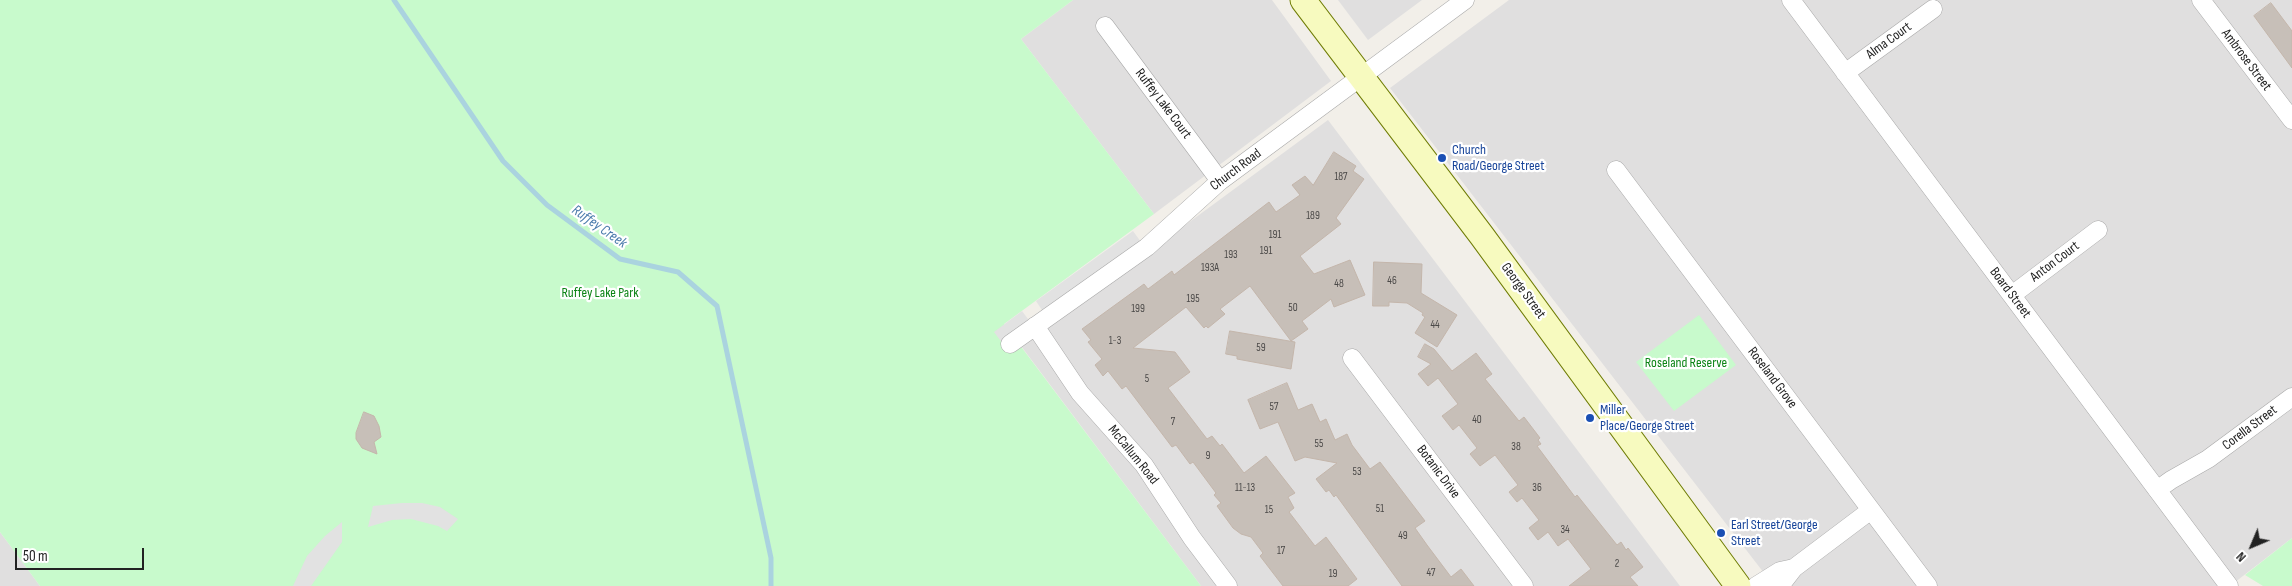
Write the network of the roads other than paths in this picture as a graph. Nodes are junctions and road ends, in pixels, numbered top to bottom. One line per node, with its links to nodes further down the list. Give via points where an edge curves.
1 (1304, 0): 8 (main road, George Street)
2 (1464, 0): 8 (street, Church Road)
3 (1791, 0): 7 (street, Board Street)
4 (2201, 0): 9 (street, Ambrose Street)
5 (1933, 9): 7 (street, Alma Court)
6 (1105, 26): 11 (street, Ruffey Lake Court)
7 (1846, 73): 13 (street, Board Street)
8 (1361, 77): 11 (street, Church Road); 21 (main road, George Street, via 1499,260)
9 (2290, 114)
10 (1616, 170): 19 (street, Roseland Grove)
11 (1220, 182): 14 (street, Church Road, via 1146,247)
12 (2098, 230): 13 (street, Anton Court)
13 (2012, 295): 18 (street, Board Street)
14 (1035, 326): 15 (street, Church Road); 22 (street, McCallum Road, via 1080,393 1144,465)
15 (1010, 344)
16 (1352, 358): 23 (street, Botanic Drive)
17 (2292, 397): 18 (street, Corella Street, via 2208,459 2178,490)
18 (2161, 495): 27 (street, Board Street)
19 (1871, 510): 20 (street); 26 (street, Roseland Grove)
20 (1794, 568): 24 (street, via 1780,571); 25 (street)
21 (1731, 583)
22 (1228, 586)
23 (1524, 586)
24 (1756, 586)
25 (1780, 586)
26 (1928, 586)
27 (2229, 586)

